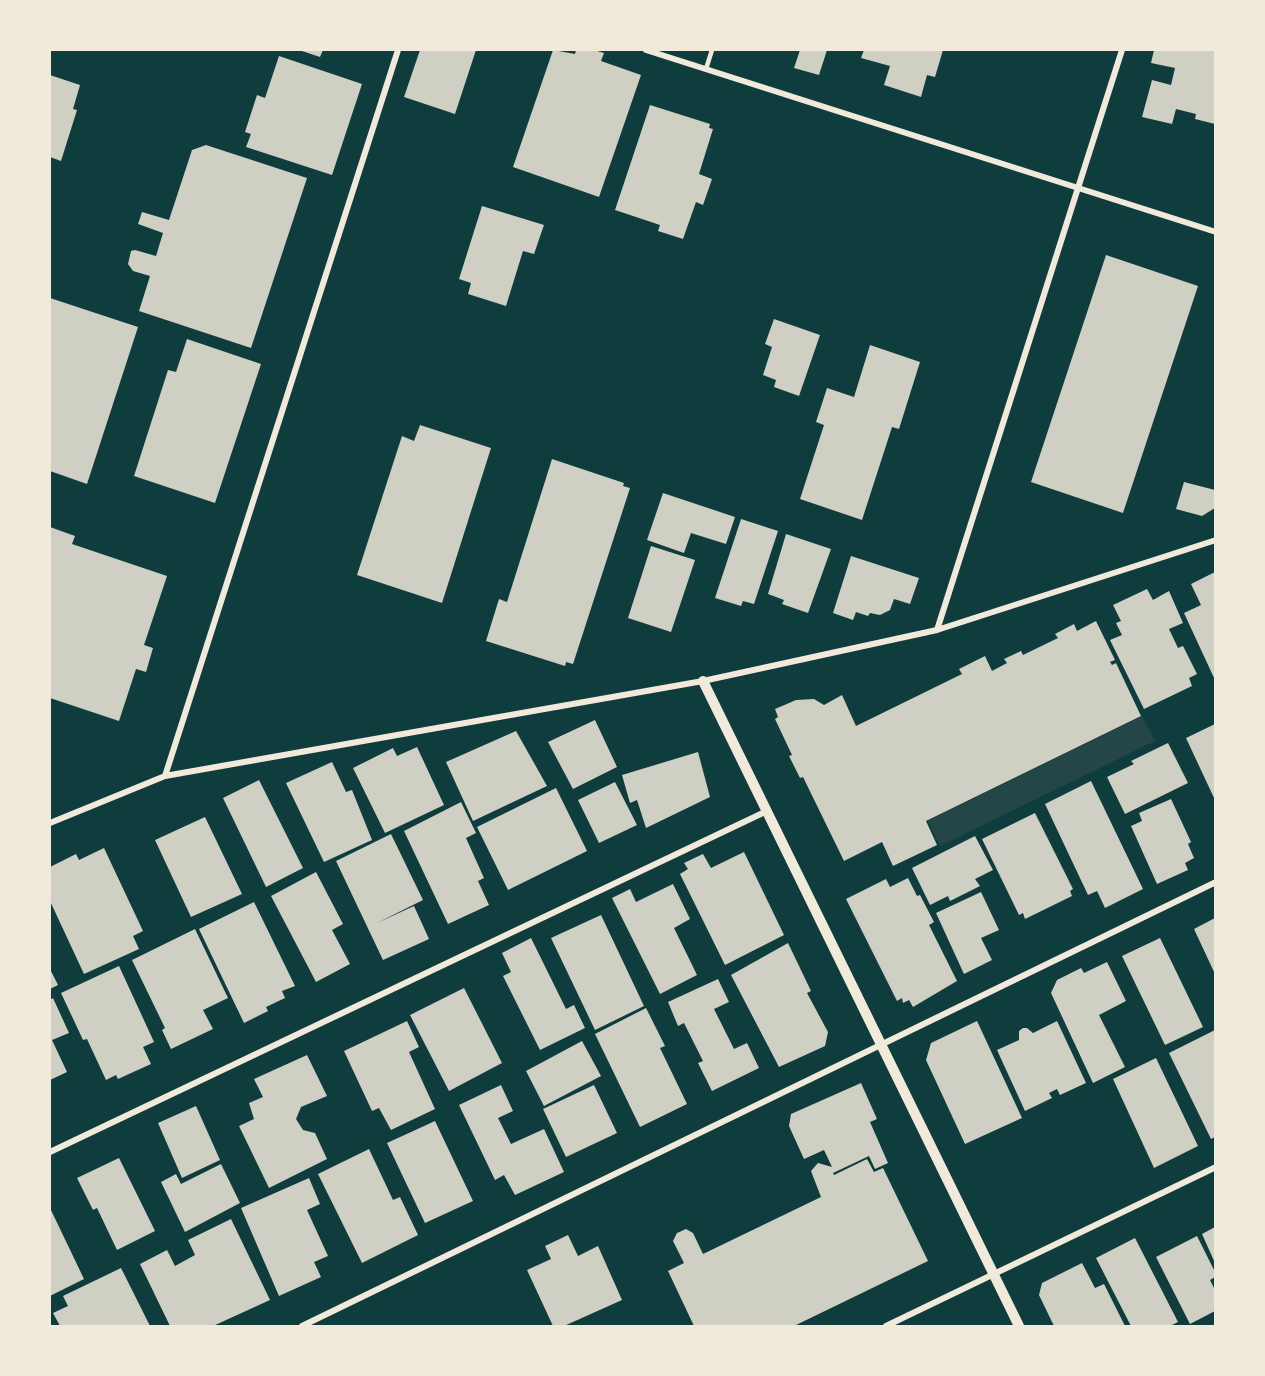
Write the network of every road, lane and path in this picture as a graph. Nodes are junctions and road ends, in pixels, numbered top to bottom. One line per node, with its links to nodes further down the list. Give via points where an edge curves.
1 (398, 50): 11 (street)
2 (646, 50): 5 (street)
3 (712, 50): 5 (lane)
4 (1122, 50): 6 (street)
5 (706, 69): 6 (street)
6 (1077, 188): 7 (street); 9 (street)
7 (1215, 232)
8 (1215, 540): 9 (street)
9 (937, 630): 10 (street)
10 (703, 681): 11 (street); 12 (street)
11 (165, 776): 13 (street)
12 (768, 811): 15 (street); 16 (street)
13 (50, 823)
14 (1215, 882): 15 (street)
15 (881, 1043): 18 (street); 19 (street)
16 (50, 1152)
17 (1215, 1167): 18 (street)
18 (994, 1274): 20 (street); 21 (street)
19 (302, 1326)
20 (886, 1326)
21 (1019, 1326)

